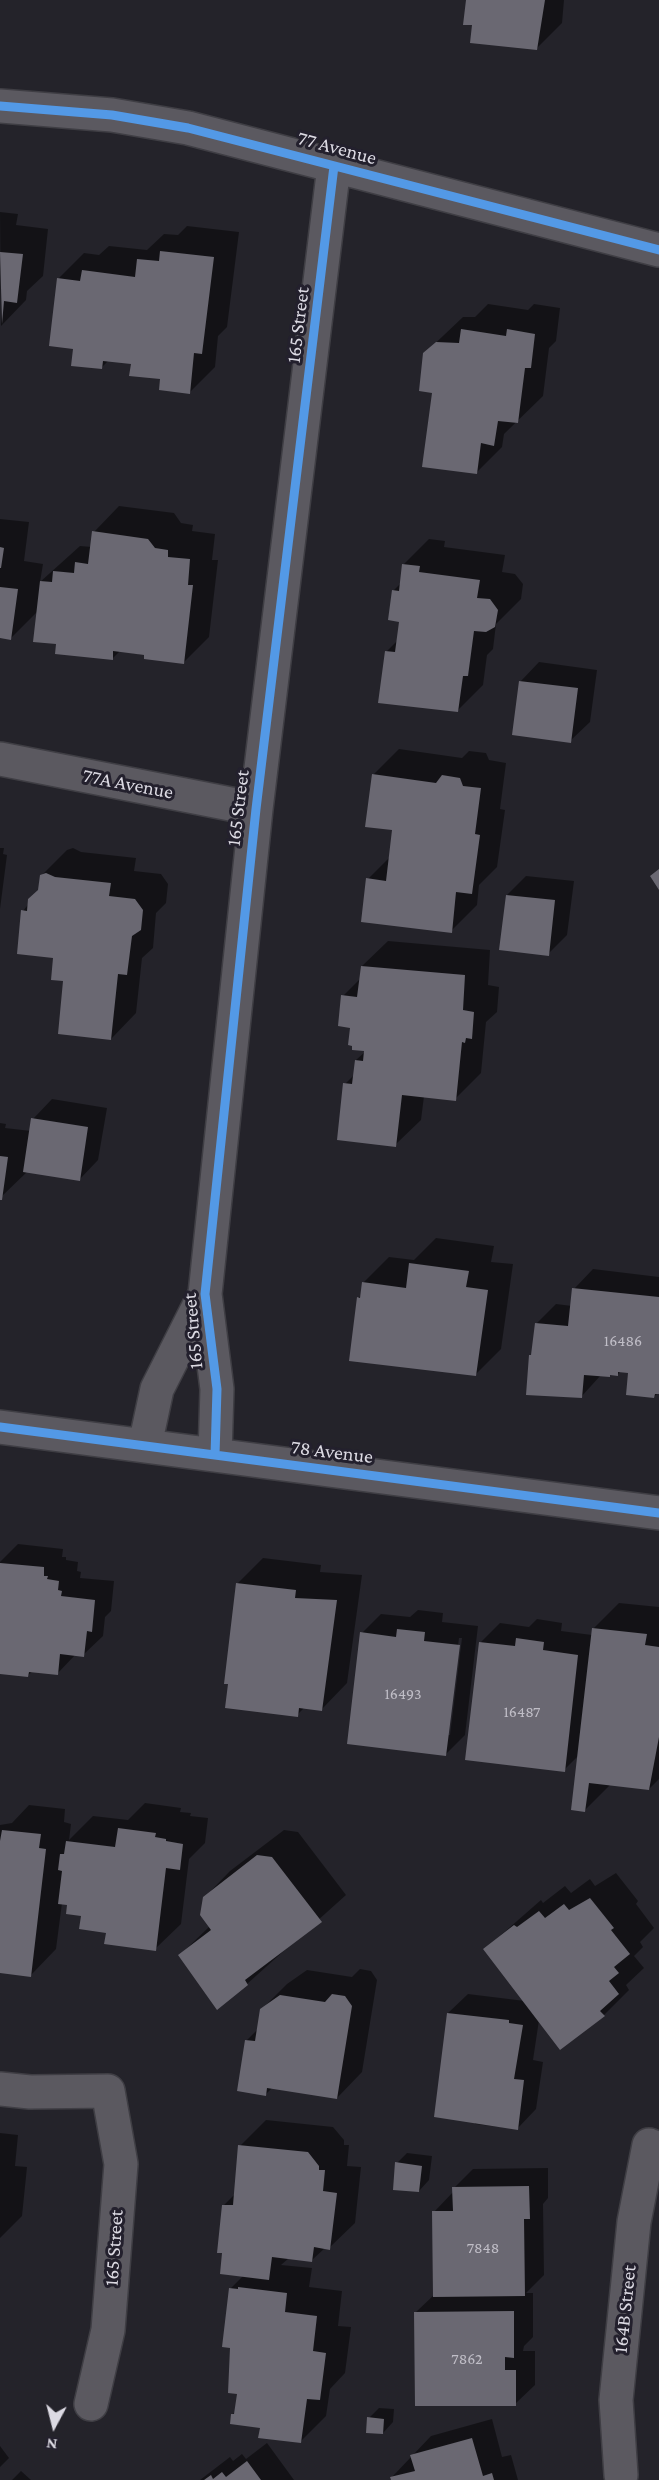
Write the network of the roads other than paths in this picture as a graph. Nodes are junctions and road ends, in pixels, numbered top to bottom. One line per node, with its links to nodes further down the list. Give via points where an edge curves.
1 (0, 106): 2 (street, 77 Avenue, via 111,115 188,128)
2 (334, 166): 3 (street, 77 Avenue); 5 (street, 165 Street)
3 (659, 250)
4 (0, 759): 5 (street, 77A Avenue)
5 (256, 809): 6 (street, 165 Street)
6 (205, 1294): 8 (street, 165 Street, via 157,1389); 9 (street, 165 Street, via 217,1389)
7 (0, 1427): 8 (street, 78 Avenue)
8 (145, 1445): 9 (street, 78 Avenue)
9 (215, 1455): 10 (street, 78 Avenue)
10 (659, 1513)
11 (0, 2089): 13 (street, 165 Street, via 108,2091 121,2164 108,2330)
12 (654, 2147): 14 (street, 164B Street, via 634,2222 616,2400)
13 (91, 2404)
14 (621, 2475)

